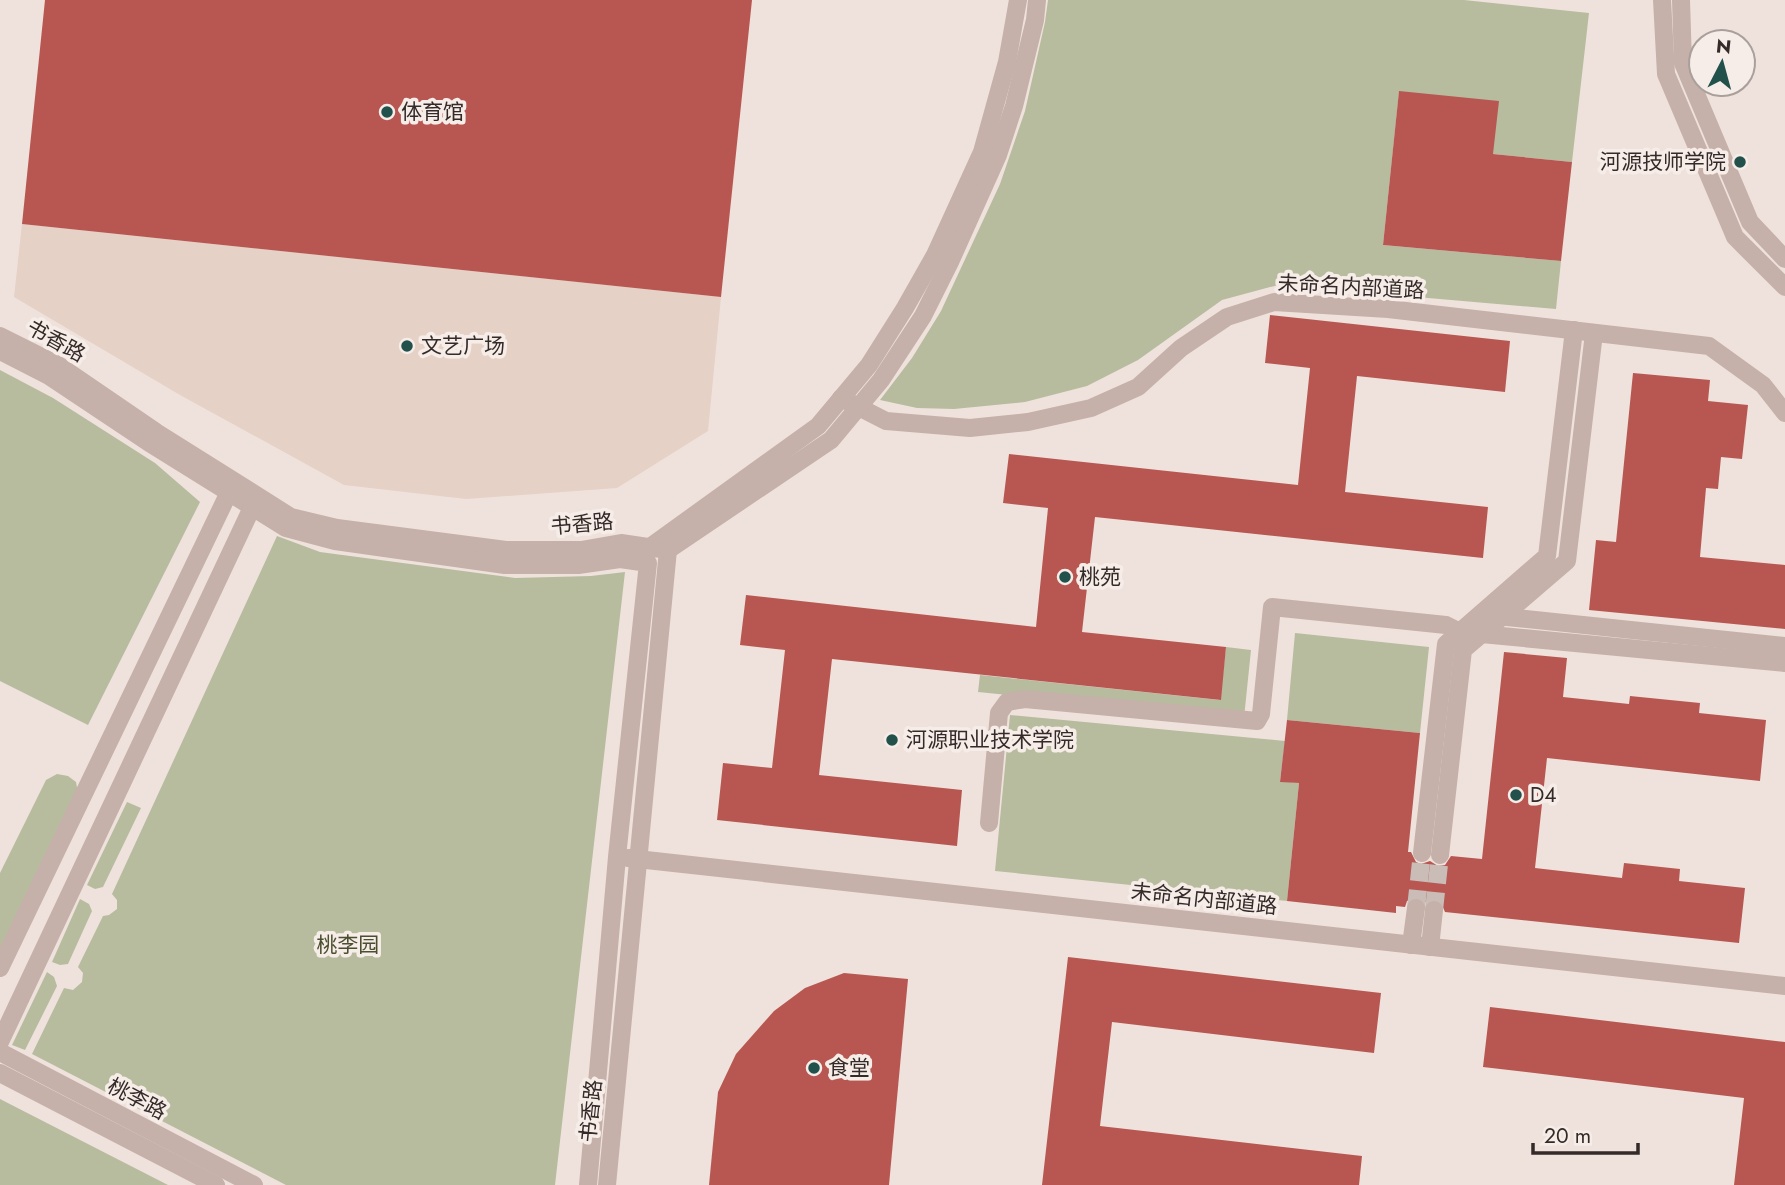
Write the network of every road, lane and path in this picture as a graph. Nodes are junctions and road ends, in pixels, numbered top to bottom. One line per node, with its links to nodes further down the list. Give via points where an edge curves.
1 (1018, 0): 11 (street, via 1007,62 968,186 905,308 869,365)
2 (1037, 0): 12 (street, via 1014,106 998,155 923,316)
3 (1662, 0): 6 (street, via 1666,75 1735,237)
4 (1681, 0): 5 (street, via 1682,63 1750,222)
5 (1785, 259)
6 (1785, 287)
7 (1574, 330): 8 (street, 未命名内部道路); 12 (street, 未命名内部道路, via 1388,309 1274,302 1227,317 1181,348 1138,387 1091,408 971,428 886,421); 18 (street, via 1547,556)
8 (1594, 333): 13 (street, 未命名内部道路, via 1709,346 1763,385); 19 (street, via 1567,561)
9 (0, 336): 14 (street, 书香路, via 58,365)
10 (0, 351): 14 (street, 书香路)
11 (841, 398): 12 (street, 未命名内部道路); 16 (street, via 818,426)
12 (859, 407): 17 (street, via 831,440)
13 (1785, 413)
14 (231, 487): 15 (street, 书香路); 29 (street)
15 (255, 501): 16 (street, 书香路, via 286,528 335,541 505,565 578,565); 32 (street)
16 (649, 555): 17 (street, 书香路); 25 (street, 书香路)
17 (668, 558): 26 (street, 书香路)
18 (1479, 615): 19 (street); 20 (street)
19 (1502, 617): 21 (street); 22 (street)
20 (1453, 628): 21 (street); 21 (street, via 1446,644 1431,854 1464,650); 24 (street, via 1272,607 1261,714 1251,722 1025,699 1007,702 999,713)
21 (1482, 634): 23 (street)
22 (1785, 646)
23 (1785, 663)
24 (989, 823)
25 (618, 851): 26 (street, 未命名内部道路); 37 (street, 书香路)
26 (639, 853): 28 (street, 未命名内部道路); 38 (street, 书香路)
27 (1425, 909): 28 (street)
28 (1421, 940): 30 (street, 未命名内部道路); 31 (street, 未命名内部道路)
29 (0, 968)
30 (1785, 975)
31 (1785, 986)
32 (0, 1042)
33 (0, 1052): 36 (street, 桃李路)
34 (0, 1073): 35 (street, 桃李路)
35 (216, 1185)
36 (254, 1185)
37 (588, 1185)
38 (607, 1185)

